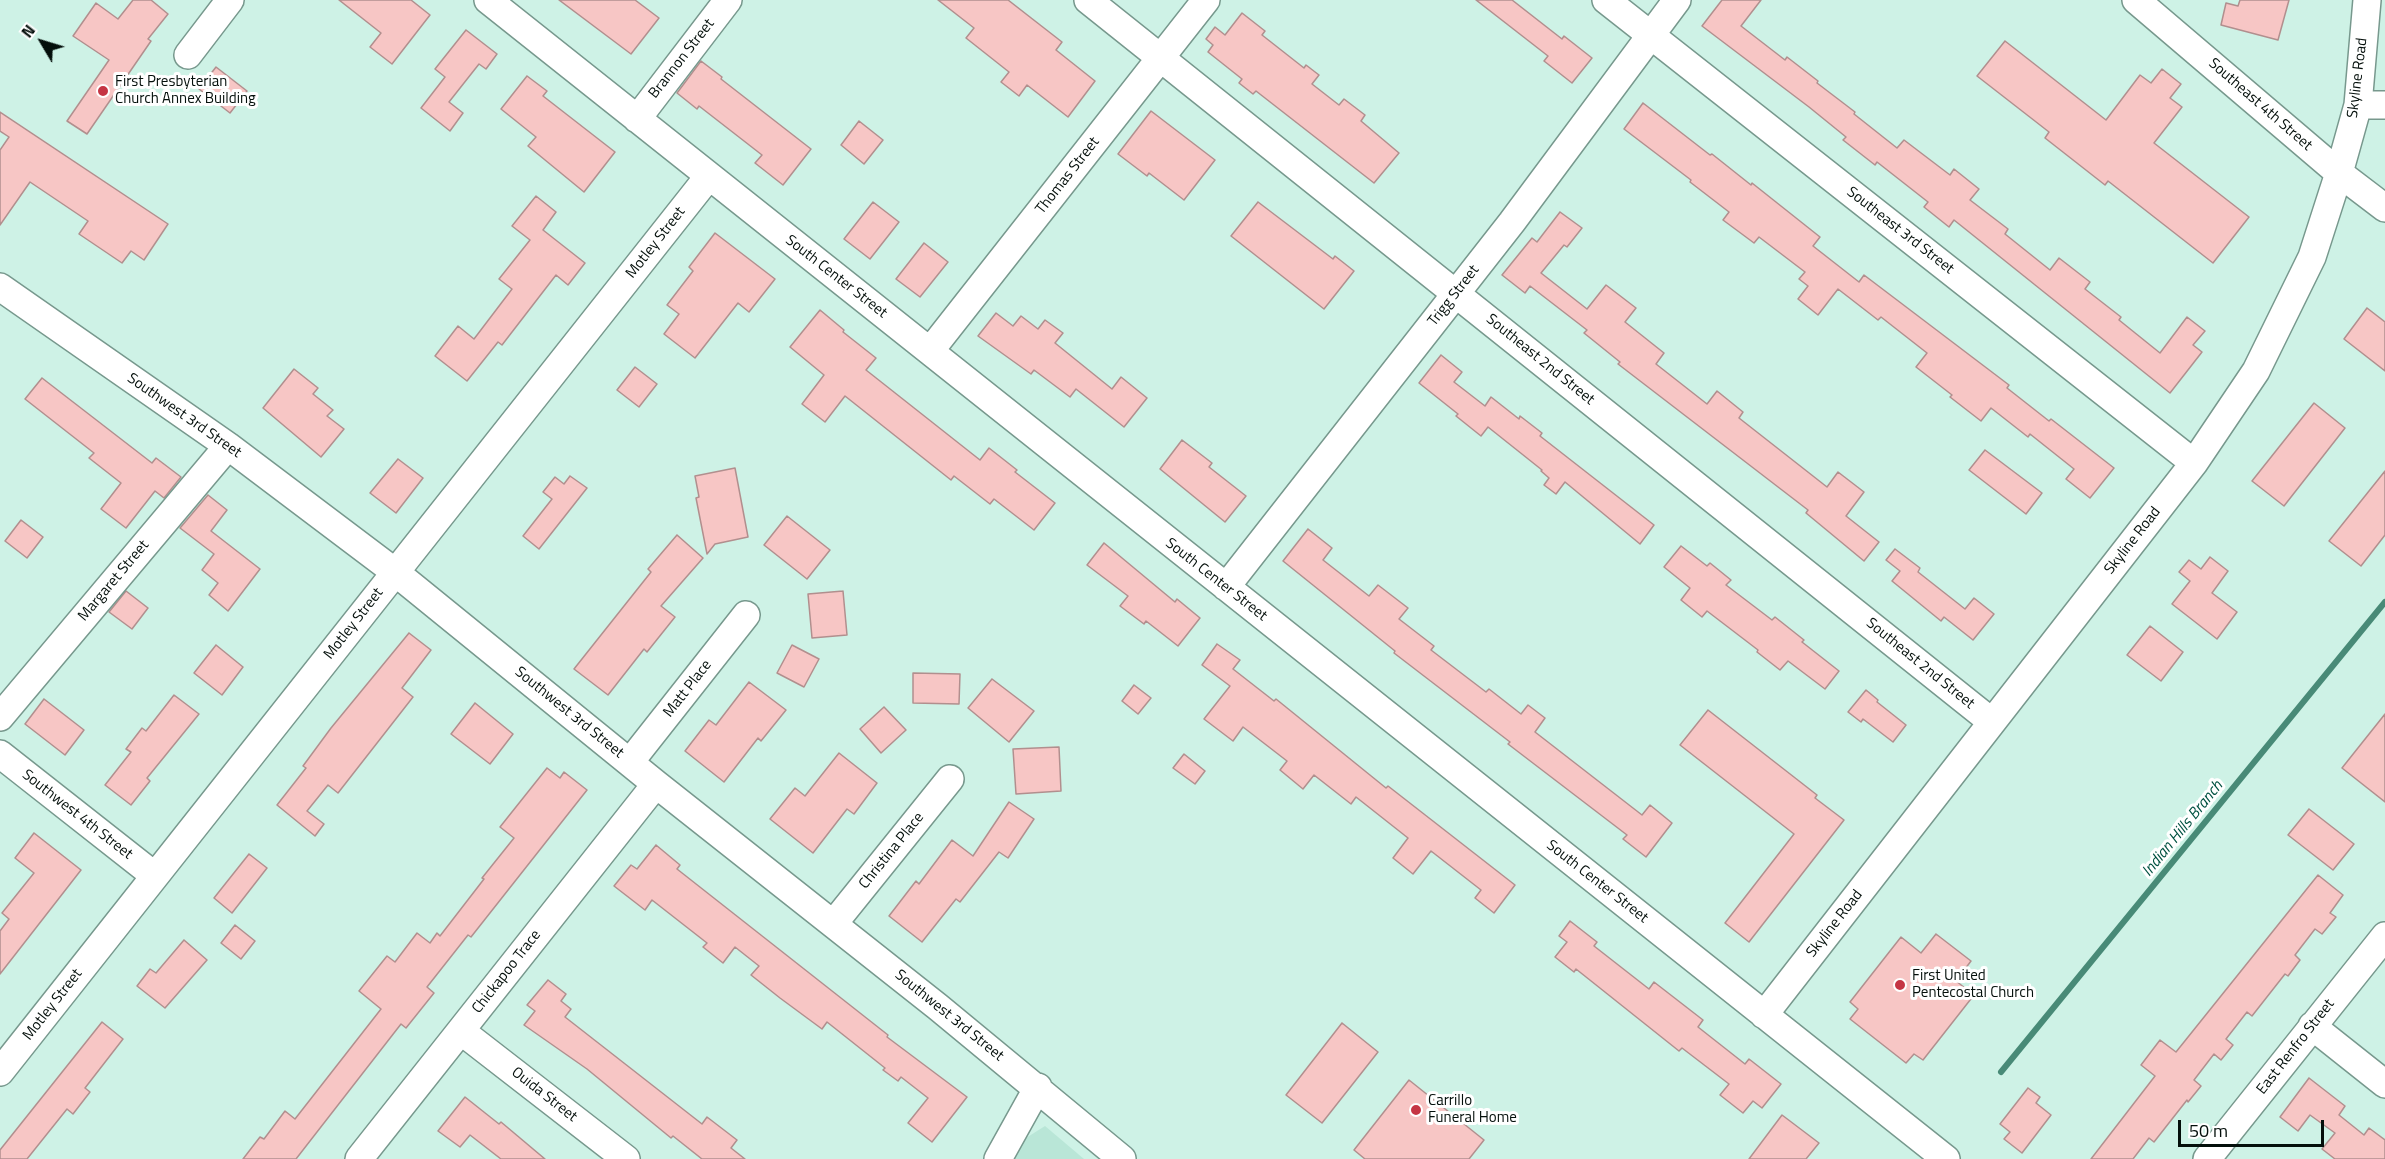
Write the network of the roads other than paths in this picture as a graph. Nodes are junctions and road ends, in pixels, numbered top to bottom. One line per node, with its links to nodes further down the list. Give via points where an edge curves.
1 (230, 0): 11 (street)
2 (488, 0): 15 (street, South Center Street)
3 (728, 0): 15 (street, Brannon Street)
4 (1088, 0): 12 (street, Southeast 2nd Street)
5 (1206, 0): 12 (street, Thomas Street)
6 (1606, 0): 10 (street, Southeast 3rd Street)
7 (1677, 0): 10 (street, Trigg Street)
8 (2136, 0): 16 (street, Southeast 4th Street)
9 (2367, 0): 13 (street, Skyline Road)
10 (1650, 35): 20 (street, Trigg Street); 23 (street, Southeast 3rd Street)
11 (188, 55)
12 (1161, 57): 20 (street, Southeast 2nd Street); 21 (street, Thomas Street)
13 (2358, 105): 14 (street); 16 (street, Skyline Road)
14 (2385, 105)
15 (637, 119): 17 (street, South Center Street)
16 (2339, 173): 18 (street, Southeast 4th Street); 23 (street, Skyline Road, via 2312,257 2256,370)
17 (709, 176): 21 (street, South Center Street); 24 (street, Motley Street)
18 (2385, 208)
19 (0, 287): 22 (street, Southwest 3rd Street)
20 (1456, 293): 25 (street, Trigg Street); 28 (street, Southeast 2nd Street)
21 (930, 351): 25 (street, South Center Street)
22 (228, 446): 24 (street, Southwest 3rd Street); 27 (street, Margaret Street)
23 (2194, 463): 28 (street, Skyline Road)
24 (395, 572): 30 (street, Southwest 3rd Street); 33 (street, Motley Street)
25 (1226, 587): 36 (street, South Center Street)
26 (746, 615): 30 (street, Matt Place)
27 (0, 717)
28 (1992, 722): 36 (street, Skyline Road)
29 (0, 754): 33 (street, Southwest 4th Street)
30 (630, 762): 32 (street, Southwest 3rd Street)
31 (950, 779): 34 (street, Christina Place)
32 (656, 784): 34 (street, Southwest 3rd Street); 38 (street, Chickapoo Trace)
33 (155, 876): 39 (street, Motley Street)
34 (834, 923): 41 (street, Southwest 3rd Street)
35 (2385, 936): 37 (street, East Renfro Street)
36 (1764, 1015): 46 (street, South Center Street)
37 (2312, 1026): 40 (street); 47 (street, East Renfro Street)
38 (461, 1030): 42 (street, Chickapoo Trace); 43 (street, Ouida Street)
39 (0, 1072)
40 (2385, 1084)
41 (1038, 1087): 44 (street); 45 (street, Southwest 3rd Street)
42 (359, 1159)
43 (626, 1159)
44 (998, 1159)
45 (1122, 1159)
46 (1945, 1159)
47 (2207, 1159)

